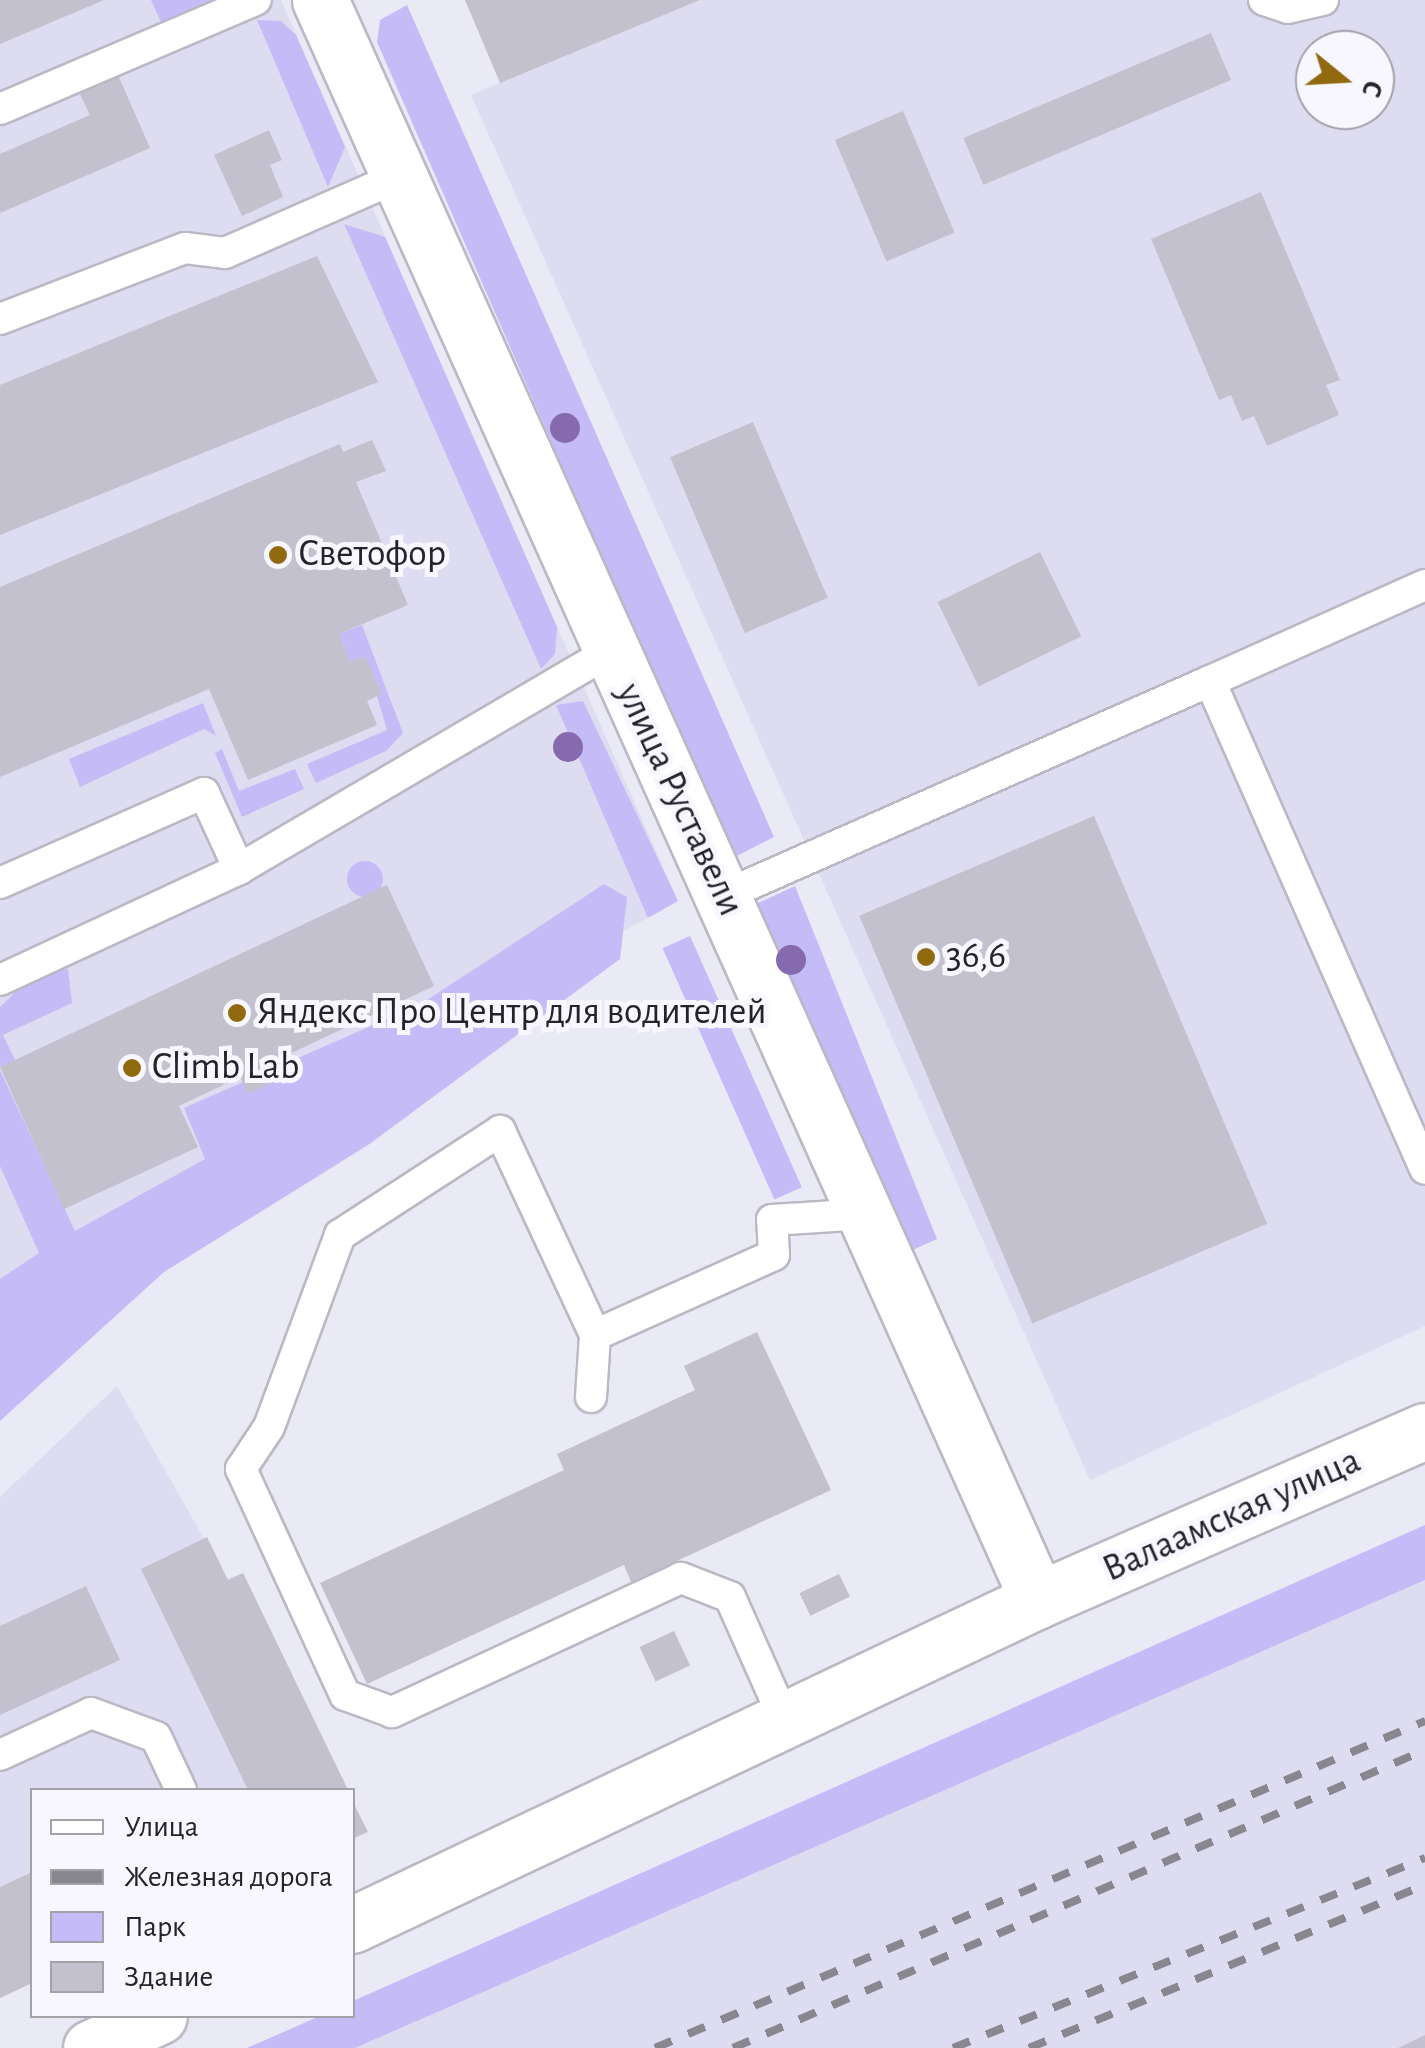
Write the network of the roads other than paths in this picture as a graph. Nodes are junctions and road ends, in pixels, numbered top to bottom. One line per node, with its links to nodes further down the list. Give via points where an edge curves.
1 (256, 0): 5 (lane)
2 (320, 0): 6 (street, улица Руставели)
3 (1264, 0): 4 (lane, via 1288,8)
4 (1323, 0)
5 (0, 109)
6 (398, 177): 7 (lane, via 225,252 185,248); 9 (street, улица Руставели)
7 (0, 320)
8 (1425, 586): 10 (lane)
9 (610, 651): 11 (lane); 13 (street, улица Руставели)
10 (1210, 680): 13 (lane); 15 (lane)
11 (239, 869): 12 (lane, via 204,793); 14 (lane)
12 (0, 883)
13 (723, 896): 16 (street, улица Руставели)
14 (0, 980)
15 (1425, 1169)
16 (865, 1214): 17 (lane, via 772,1220 774,1255); 20 (street, улица Руставели)
17 (594, 1336): 18 (lane); 21 (lane, via 500,1131 340,1234 269,1427 240,1469 345,1695 392,1712 681,1578 730,1597)
18 (592, 1397)
19 (1425, 1431): 20 (street, Валаамская улица)
20 (1038, 1600): 21 (street, Валаамская улица)
21 (786, 1723): 24 (street, Валаамская улица)
22 (0, 1755): 23 (lane, via 91,1713 156,1737)
23 (180, 1788)
24 (355, 1924)
25 (155, 2018): 26 (street)
26 (92, 2048)

